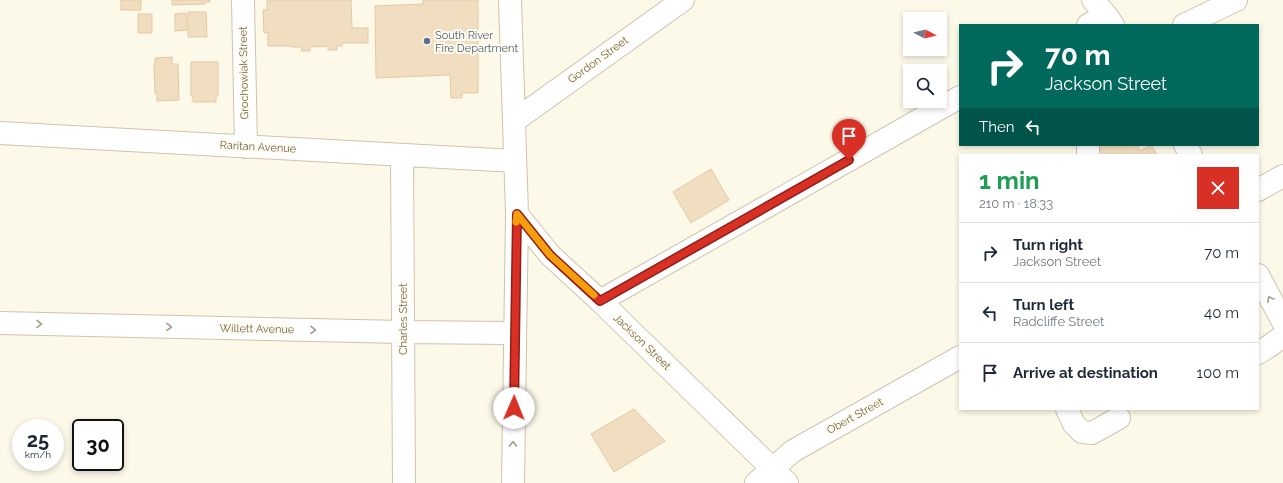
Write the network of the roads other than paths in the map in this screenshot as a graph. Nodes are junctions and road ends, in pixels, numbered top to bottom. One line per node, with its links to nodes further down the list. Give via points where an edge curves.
1 (243, 0): 9 (street, Grochowiak Street)
2 (510, 0): 7 (street)
3 (683, 0): 7 (street, Gordon Street)
4 (1236, 0): 5 (street)
5 (1186, 24)
6 (959, 98): 16 (street)
7 (514, 120): 11 (street)
8 (0, 133): 9 (street, Raritan Avenue)
9 (246, 146): 10 (street, Raritan Avenue)
10 (402, 155): 11 (street, Raritan Avenue); 19 (street, Charles Street)
11 (515, 161): 14 (street)
12 (1283, 176): 13 (street)
13 (1259, 189)
14 (517, 214): 16 (street, Jackson Street, via 550,255); 20 (street)
15 (1259, 277): 17 (street, one-way to 15)
16 (600, 301): 26 (street, Jackson Street)
17 (1283, 322)
18 (0, 323): 19 (street, Willett Avenue, one-way to 19)
19 (403, 332): 20 (street, Willett Avenue); 27 (street, Charles Street)
20 (515, 333): 28 (street, one-way to 20)
21 (1283, 336): 22 (street)
22 (1259, 352)
23 (959, 358): 26 (street, Obert Street, via 793,451)
24 (1067, 410): 25 (street, via 1074,424 1082,432 1092,433)
25 (1119, 418)
26 (780, 476): 29 (street, Obert Street)
27 (404, 483)
28 (513, 483)
29 (756, 483)

